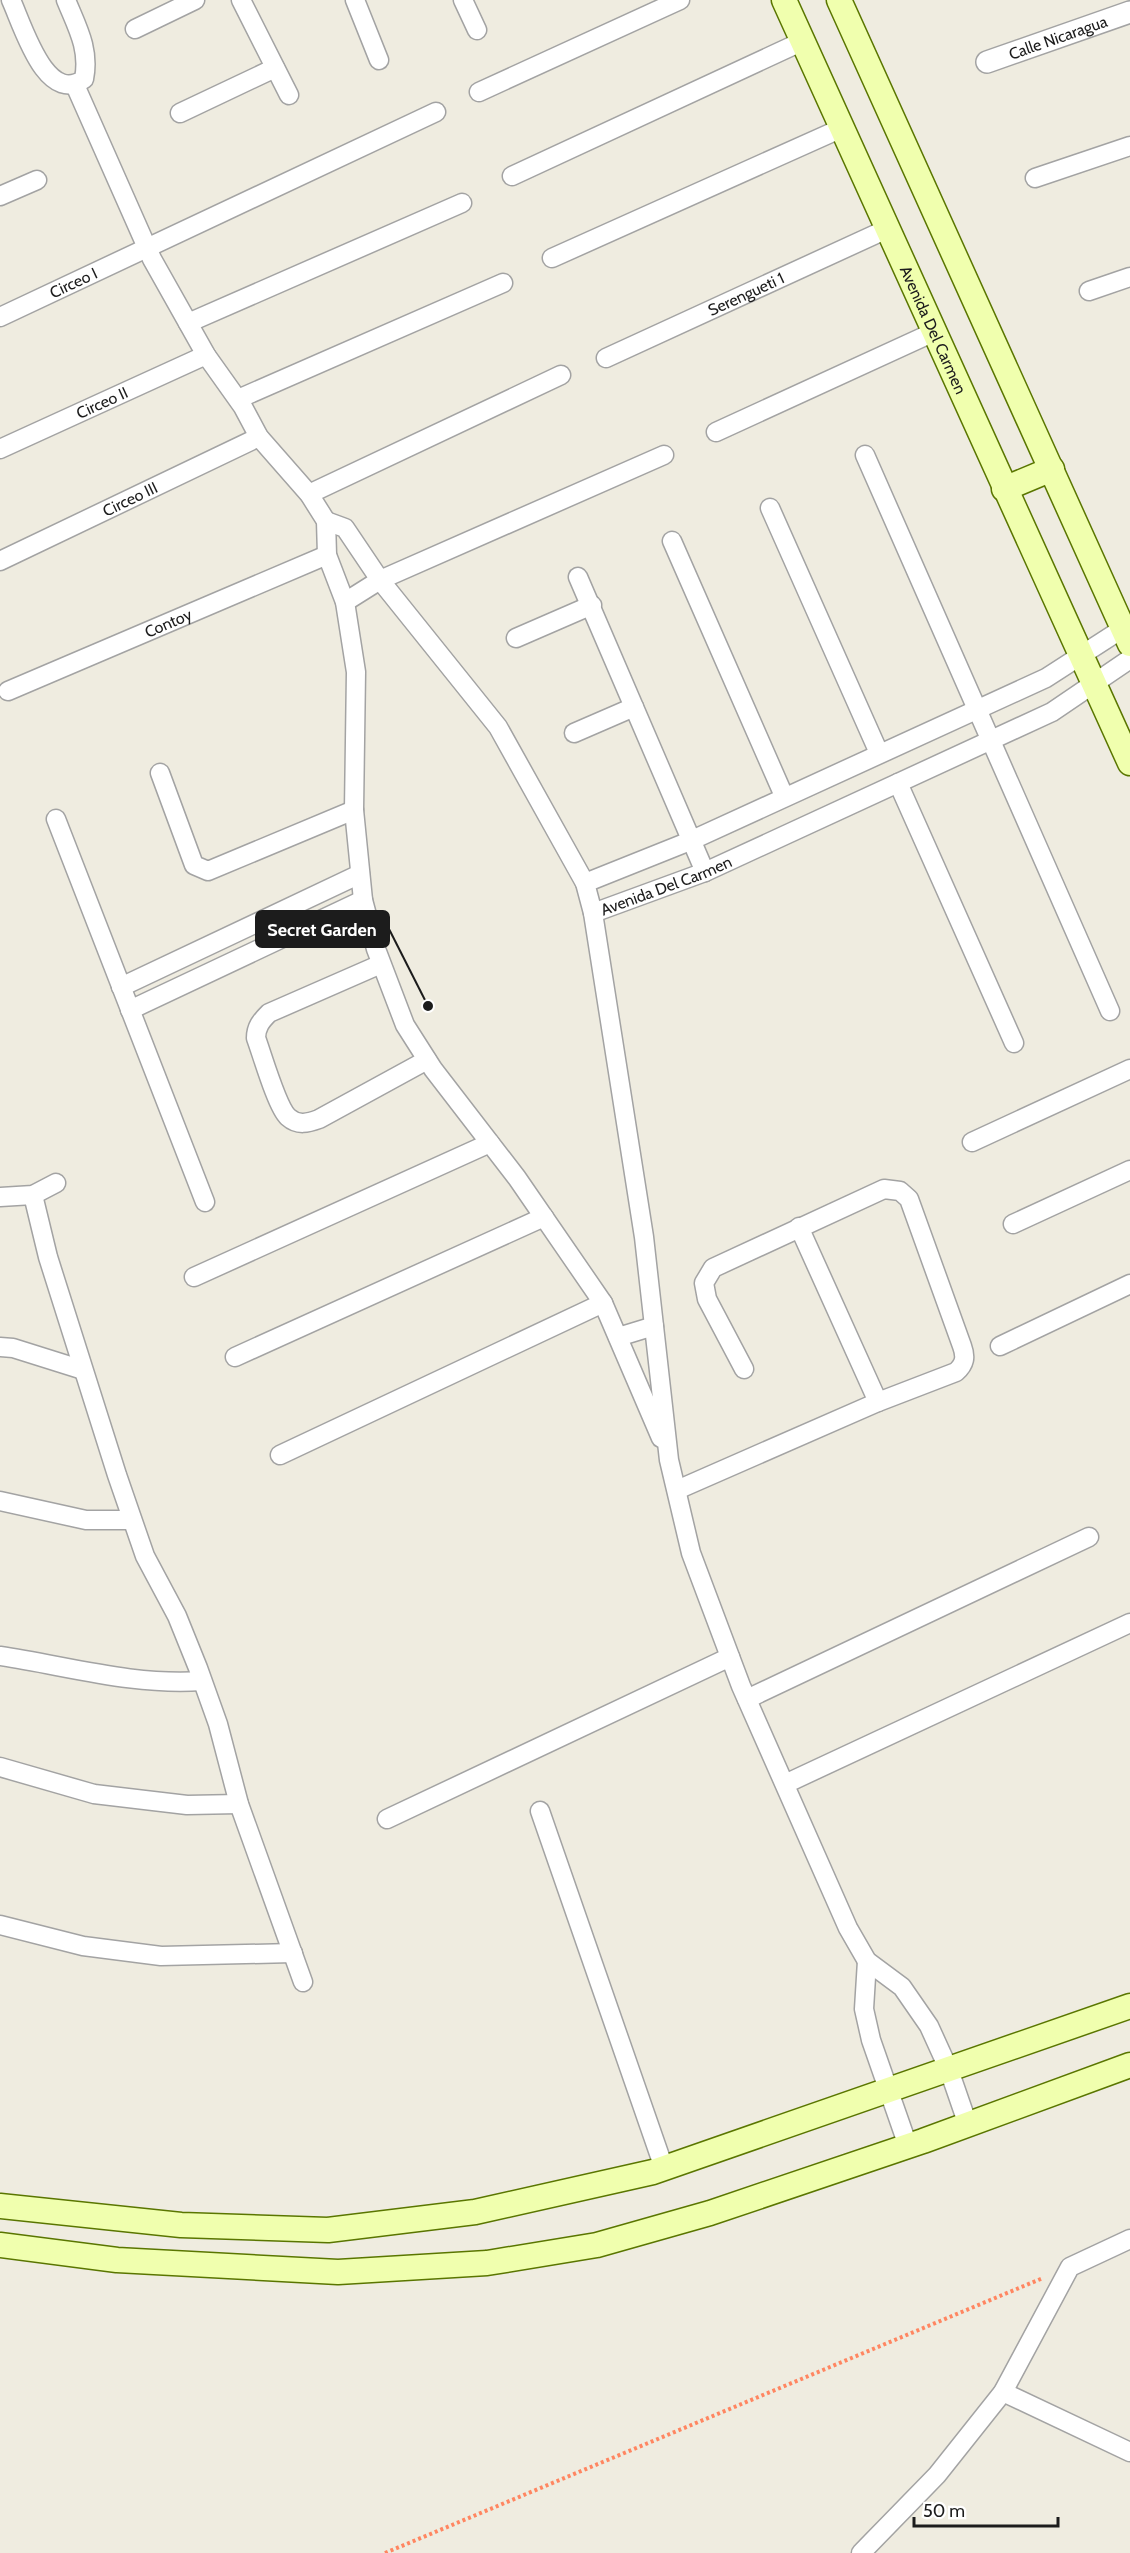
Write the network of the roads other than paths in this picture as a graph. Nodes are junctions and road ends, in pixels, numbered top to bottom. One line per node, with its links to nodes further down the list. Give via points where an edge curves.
1 (11, 0): 17 (street, via 39,62 64,86)
2 (66, 0): 17 (street, via 85,46 87,63 84,79)
3 (195, 0): 11 (street)
4 (241, 0): 16 (street)
5 (355, 0): 14 (street)
6 (463, 0): 12 (street)
7 (680, 0): 18 (street)
8 (784, 0): 13 (main road, Avenida Del Carmen)
9 (839, 0): 47 (main road, Avenida Del Carmen)
10 (1130, 12): 15 (street, Calle Nicaragua)
11 (135, 29)
12 (477, 30)
13 (803, 41): 22 (main road, Avenida Del Carmen); 24 (street)
14 (379, 60)
15 (987, 62)
16 (275, 68): 19 (street); 21 (street)
17 (75, 85): 30 (street)
18 (479, 92)
19 (289, 95)
20 (436, 112): 30 (street, Circeo I)
21 (180, 113)
22 (842, 128): 29 (main road, Avenida Del Carmen); 31 (street)
23 (1130, 146): 25 (street)
24 (512, 176)
25 (1035, 178)
26 (37, 180): 27 (street)
27 (0, 196)
28 (462, 203): 36 (street)
29 (887, 229): 37 (main road, Avenida Del Carmen); 39 (street, Serengueti 1)
30 (146, 246): 35 (street, Circeo I); 36 (street)
31 (552, 258)
32 (1130, 277): 34 (street)
33 (503, 283): 41 (street)
34 (1089, 291)
35 (0, 317)
36 (188, 323): 38 (street)
37 (934, 332): 42 (street); 48 (main road, Avenida Del Carmen)
38 (206, 356): 41 (street); 44 (street, Circeo II)
39 (606, 358)
40 (561, 375): 49 (street)
41 (238, 399): 43 (street)
42 (716, 432)
43 (259, 437): 49 (street); 54 (street, Circeo III)
44 (0, 449)
45 (664, 455): 56 (street)
46 (865, 455): 66 (street)
47 (1052, 469): 48 (main road); 59 (main road, Avenida Del Carmen)
48 (1004, 489): 61 (main road, Avenida Del Carmen)
49 (309, 494): 51 (street)
50 (770, 508): 69 (street)
51 (326, 520): 53 (street); 56 (street, via 345,528)
52 (672, 541): 73 (street)
53 (327, 555): 57 (street); 64 (street, Contoy)
54 (0, 561)
55 (578, 577): 58 (street)
56 (380, 580): 57 (street); 79 (street, via 498,727)
57 (345, 602): 74 (street, via 356,672)
58 (592, 606): 60 (street); 65 (street)
59 (1126, 636): 61 (street, Avenida Del Carmen)
60 (516, 638)
61 (1080, 658): 63 (main road, Avenida Del Carmen); 66 (street, Avenida Del Carmen)
62 (1130, 659): 63 (street, Avenida Del Carmen)
63 (1093, 685): 68 (street, Avenida Del Carmen, via 1052,712); 70 (main road, Avenida Del Carmen)
64 (8, 691)
65 (634, 707): 67 (street); 76 (street)
66 (975, 710): 68 (street); 69 (street, Avenida Del Carmen)
67 (574, 734)
68 (989, 741): 72 (street, Avenida Del Carmen); 85 (street)
69 (879, 753): 73 (street, Avenida Del Carmen)
70 (1130, 763)
71 (160, 773): 74 (street, via 194,865 208,871)
72 (898, 783): 77 (street, Avenida Del Carmen); 86 (street)
73 (784, 796): 76 (street, Avenida Del Carmen)
74 (354, 810): 78 (street)
75 (56, 819): 83 (street)
76 (690, 841): 77 (street); 79 (street, Avenida Del Carmen)
77 (705, 872): 81 (street, Avenida Del Carmen)
78 (360, 874): 80 (street); 83 (street)
79 (585, 883): 81 (street, Avenida Del Carmen)
80 (363, 900): 82 (street); 84 (street)
81 (593, 913): 102 (street)
82 (381, 964): 87 (street, via 405,1025); 87 (street, via 269,1013 256,1029 284,1112 296,1122 313,1122)
83 (121, 987): 84 (street)
84 (130, 1010): 95 (street)
85 (1110, 1011)
86 (1014, 1043)
87 (427, 1060): 90 (street)
88 (1130, 1069): 89 (street)
89 (972, 1142)
90 (490, 1143): 96 (street); 99 (street)
91 (1130, 1170): 97 (street)
92 (56, 1183): 93 (street)
93 (33, 1195): 94 (street); 108 (street)
94 (0, 1197)
95 (205, 1202)
96 (544, 1217): 101 (street); 106 (street)
97 (1013, 1224)
98 (799, 1227): 107 (street, via 713,1268 706,1277 707,1299); 109 (street); 109 (street, via 884,1190 900,1191 909,1199 964,1361 956,1372)
99 (194, 1277)
100 (1130, 1284): 104 (street)
101 (603, 1303): 103 (street); 110 (street)
102 (654, 1326): 103 (street); 111 (street)
103 (618, 1338): 111 (street)
104 (1000, 1346)
105 (0, 1347): 108 (street)
106 (235, 1357)
107 (744, 1369)
108 (84, 1370): 114 (street)
109 (878, 1402): 112 (street)
110 (280, 1455)
111 (669, 1460): 112 (street)
112 (676, 1490): 118 (street, via 691,1552)
113 (0, 1501): 114 (street, via 86,1520)
114 (132, 1520): 119 (street)
115 (1089, 1536): 120 (street)
116 (1130, 1623): 122 (street)
117 (0, 1656): 119 (street, via 132,1679)
118 (730, 1657): 120 (street); 125 (street)
119 (202, 1681): 123 (street)
120 (747, 1699): 122 (street)
121 (0, 1767): 123 (street, via 94,1794 187,1805)
122 (785, 1784): 128 (street, via 848,1928)
123 (239, 1803): 127 (street)
124 (540, 1811): 136 (street)
125 (387, 1820)
126 (0, 1925): 127 (street, via 82,1946 161,1956)
127 (293, 1953): 129 (street)
128 (867, 1961): 132 (street, via 902,1987 929,2026); 133 (street, via 864,2009)
129 (303, 1982)
130 (1130, 2006): 132 (main road)
131 (1130, 2065): 134 (main road)
132 (949, 2070): 133 (main road); 134 (street)
133 (889, 2091): 135 (street); 136 (main road)
134 (968, 2125): 135 (main road)
135 (908, 2146): 139 (main road, via 710,2213 597,2245 487,2263 338,2272 117,2260)
136 (664, 2168): 137 (main road, via 475,2212 328,2230 181,2225)
137 (0, 2206)
138 (1130, 2239): 140 (street, via 1070,2267)
139 (0, 2245)
140 (1003, 2392): 141 (street); 142 (street, via 937,2475)
141 (1130, 2452)
142 (861, 2553)

